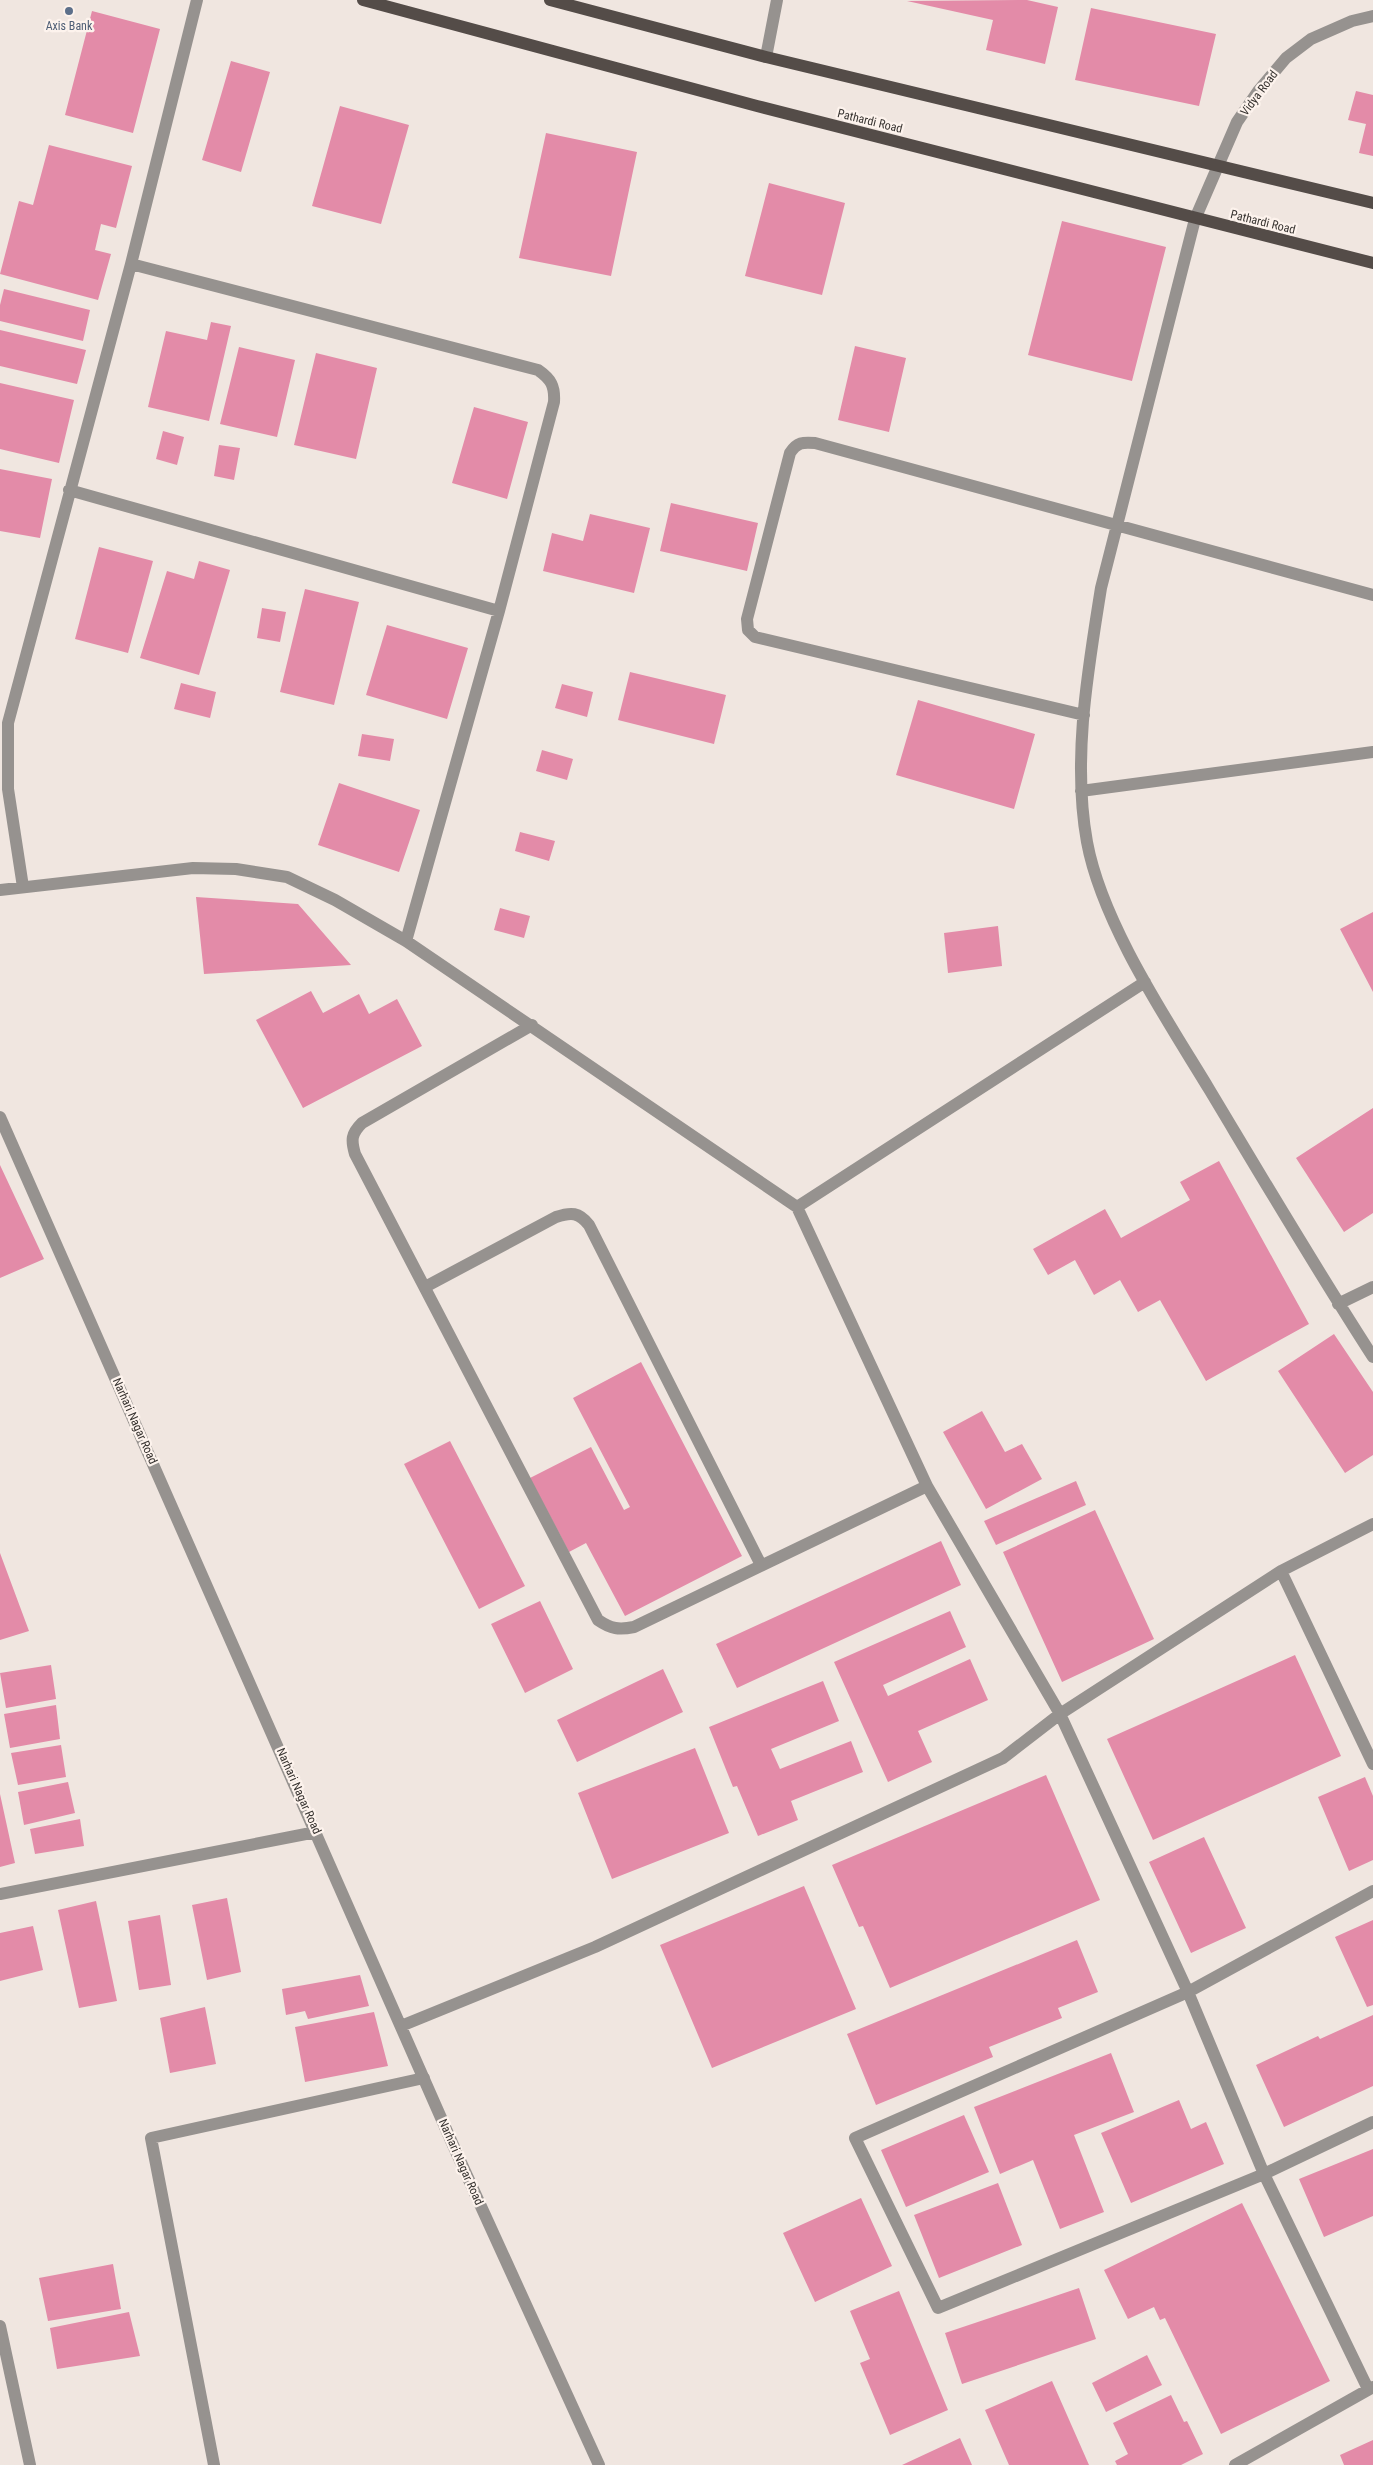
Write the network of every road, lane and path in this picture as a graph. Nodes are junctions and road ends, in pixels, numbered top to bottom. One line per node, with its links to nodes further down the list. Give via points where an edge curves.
1 (197, 0): 11 (street)
2 (363, 0): 9 (main road, Pathardi Road)
3 (550, 0): 6 (main road)
4 (777, 0): 6 (street)
5 (1373, 16): 7 (street, Vidya Road, via 1311,38 1286,58 1237,122)
6 (766, 58): 7 (main road)
7 (1219, 165): 8 (main road); 9 (street, Vidya Road)
8 (1373, 203)
9 (1195, 219): 10 (main road, Pathardi Road); 13 (street, Vidya Road)
10 (1373, 263)
11 (131, 264): 12 (street); 15 (street, via 538,370 550,378 555,389 554,402)
12 (69, 490): 15 (street); 19 (street, via 8,723 8,789)
13 (1118, 525): 14 (street); 16 (street, Vidya Road, via 1101,588); 16 (street, via 801,442 790,453 747,619 748,630 755,637)
14 (1373, 595)
15 (499, 611): 21 (street)
16 (1084, 714): 18 (street, Vidya Road)
17 (1373, 752): 18 (street)
18 (1081, 791): 22 (street, Vidya Road, via 1087,843 1098,881)
19 (23, 887): 20 (street); 21 (street, via 159,870 236,869 287,877)
20 (0, 890)
21 (406, 941): 23 (street)
22 (1145, 982): 25 (street); 28 (street, Vidya Road)
23 (532, 1025): 25 (street); 26 (street, via 362,1123 354,1131 355,1154)
24 (0, 1117): 36 (street, Narhari Nagar Road)
25 (797, 1208): 30 (street)
26 (425, 1287): 32 (street, via 598,1620 609,1628 634,1627); 32 (street, via 556,1217 571,1212 583,1217 594,1233)
27 (1373, 1287): 28 (street)
28 (1338, 1304): 29 (street, Vidya Road)
29 (1373, 1357)
30 (927, 1486): 32 (street); 34 (street)
31 (1373, 1524): 33 (street)
32 (761, 1565)
33 (1281, 1570): 34 (street); 35 (street)
34 (1060, 1714): 39 (street); 40 (street, via 1003,1758 595,1947)
35 (1373, 1764)
36 (316, 1832): 38 (street); 40 (street, Narhari Nagar Road)
37 (1373, 1890): 39 (street)
38 (0, 1894)
39 (1188, 1992): 43 (street); 43 (street, via 854,2138 938,2308)
40 (401, 2026): 41 (street, Narhari Nagar Road)
41 (424, 2078): 47 (street, via 150,2138); 48 (street, Narhari Nagar Road)
42 (1373, 2122): 43 (street)
43 (1264, 2174): 45 (street)
44 (0, 2326): 46 (street)
45 (1371, 2388): 49 (street)
46 (30, 2465)
47 (214, 2465)
48 (598, 2465)
49 (1235, 2465)

